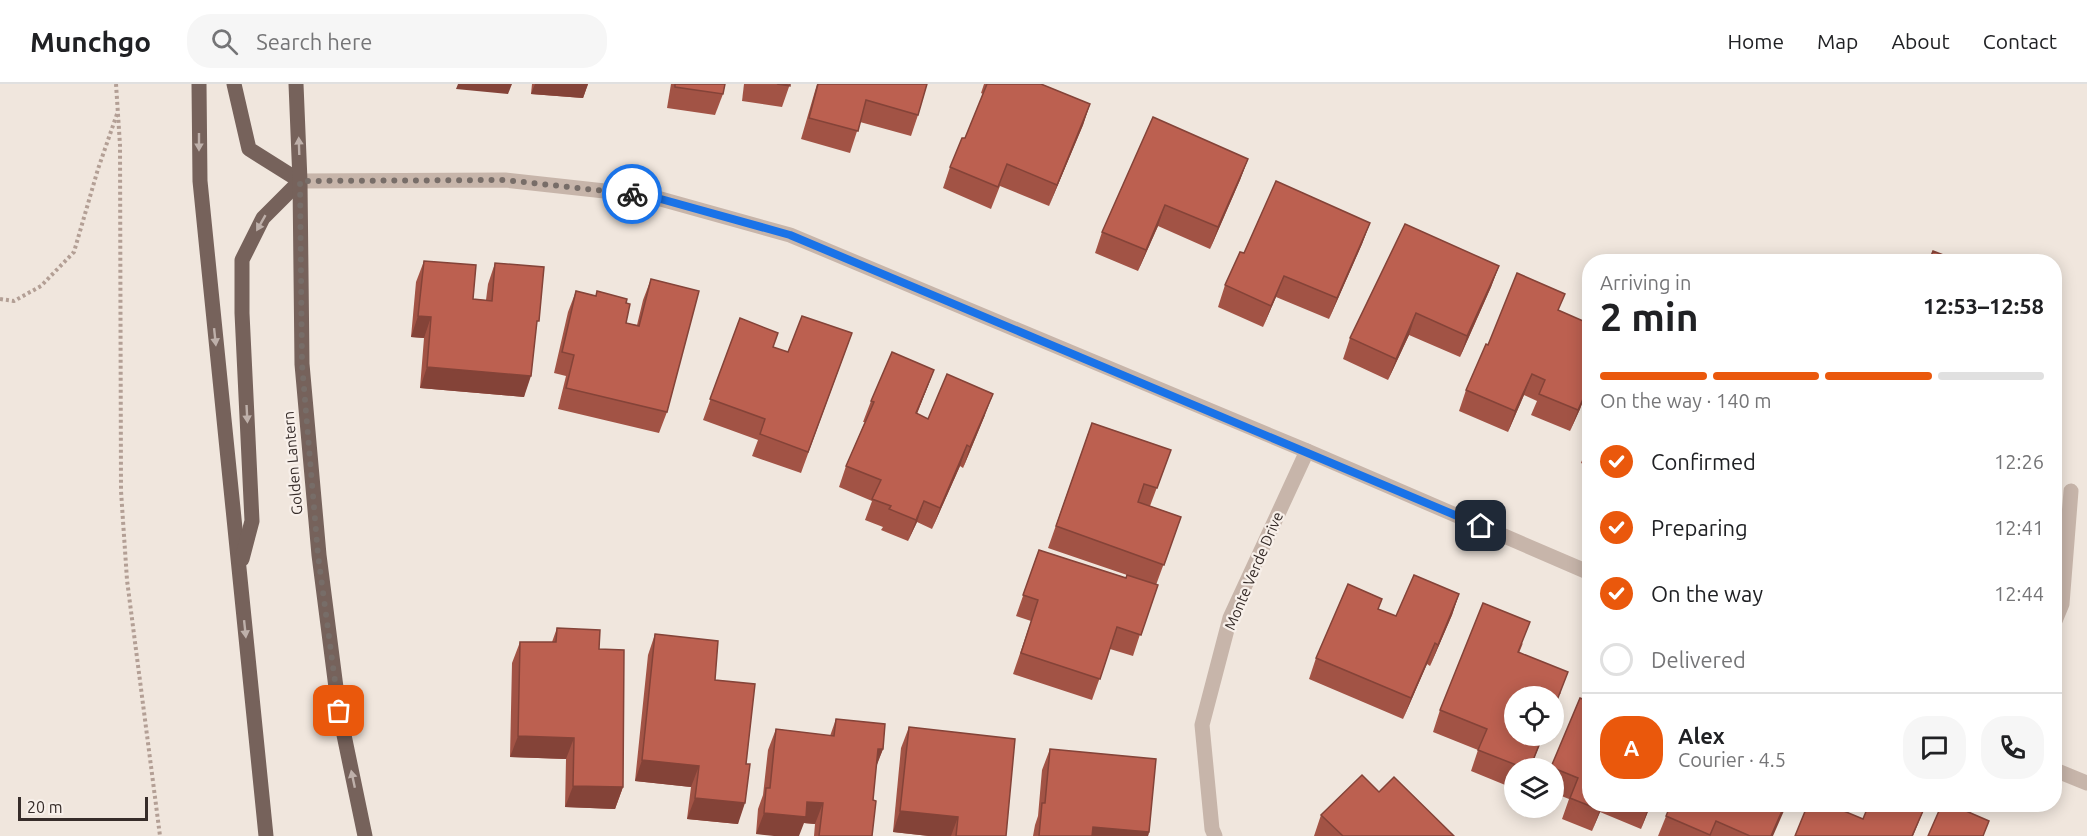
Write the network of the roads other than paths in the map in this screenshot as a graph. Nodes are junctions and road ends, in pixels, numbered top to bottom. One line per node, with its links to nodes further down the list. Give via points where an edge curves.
1 (199, 84): 8 (main road, one-way to 8, via 200,181)
2 (234, 84): 4 (main road, via 249,148)
3 (296, 84): 4 (main road, Golden Lantern, one-way to 3)
4 (300, 181): 5 (street, via 505,180 650,196 790,235); 8 (main road, one-way to 8, via 263,218 242,260 252,521); 13 (main road, Golden Lantern, one-way to 4, via 339,711 318,555 302,364)
5 (1307, 452): 7 (street); 14 (street, Monte Verde Drive, via 1230,618 1202,725)
6 (2071, 491): 9 (street)
7 (1582, 570)
8 (239, 571): 12 (main road, one-way to 12)
9 (2062, 604)
10 (2062, 773): 11 (street)
11 (2087, 783)
12 (267, 836)
13 (365, 836)
14 (1215, 836)

